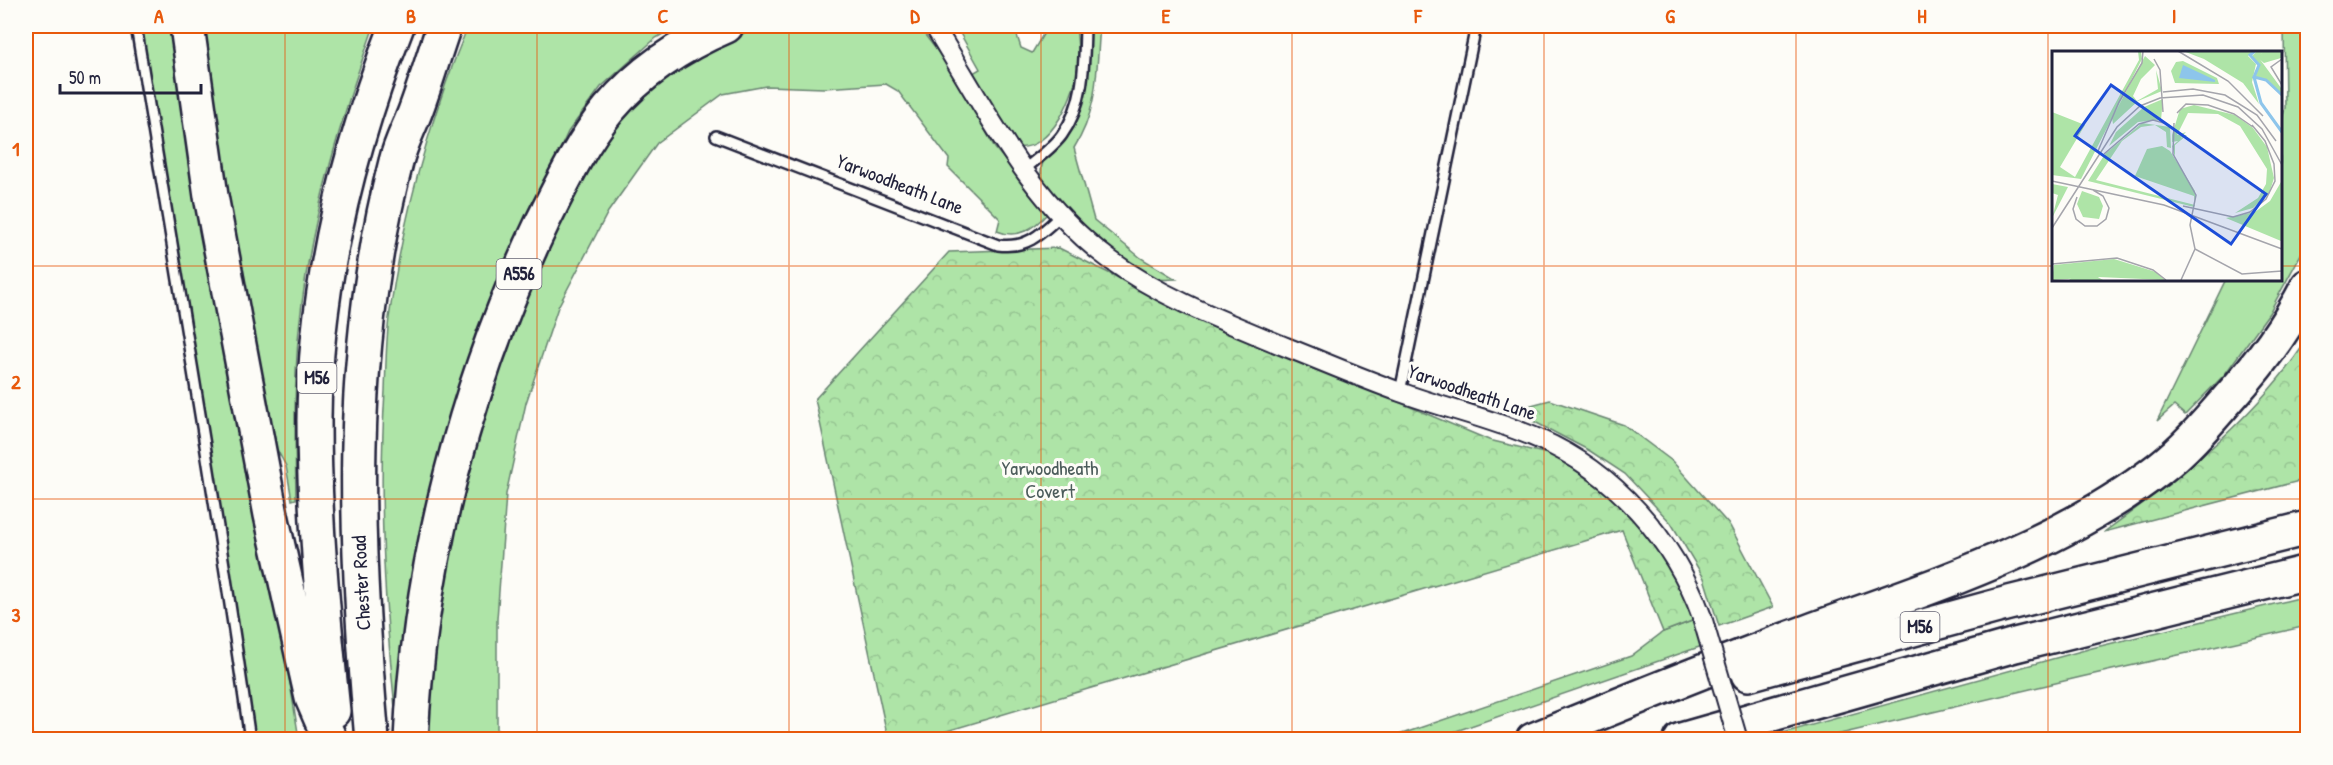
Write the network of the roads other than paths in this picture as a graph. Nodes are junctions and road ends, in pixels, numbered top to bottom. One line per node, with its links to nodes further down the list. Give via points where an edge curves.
1 (136, 26): 16 (lane, via 220,530)
2 (187, 26): 17 (highway, via 211,196 271,514 312,698)
3 (397, 26): 18 (highway, M56, via 351,162 334,238 322,322 314,418 316,495)
4 (444, 26): 19 (highway, Chester Road / M56, via 396,160 366,311 358,425 359,562)
5 (726, 26): 20 (highway, A556, via 666,57 610,109 585,142 529,251 480,378 442,517 416,668)
6 (934, 26): 10 (street, Yarwoodheath Lane, via 994,128)
7 (1085, 26): 10 (lane, via 1086,61 1072,117 1062,136)
8 (1476, 26): 13 (lane)
9 (716, 136): 11 (lane, Yarwoodheath Lane, via 998,245 1014,247 1029,243)
10 (1024, 170): 11 (street, Yarwoodheath Lane)
11 (1061, 215): 13 (street, Yarwoodheath Lane, via 1109,259 1158,290 1233,325)
12 (2307, 286): 21 (highway, via 2247,379 2195,437 2161,468 2096,512 1992,562 1720,664)
13 (1400, 392): 23 (street, Yarwoodheath Lane, bridge, via 1520,432 1578,459 1634,506 1660,537 1691,586)
14 (2307, 528): 21 (highway, M56, via 1804,658)
15 (2307, 572): 22 (highway, M56, via 2015,645)
16 (250, 740)
17 (330, 740)
18 (336, 740)
19 (372, 740)
20 (411, 740)
21 (1535, 740)
22 (1681, 740)
23 (1738, 740)

